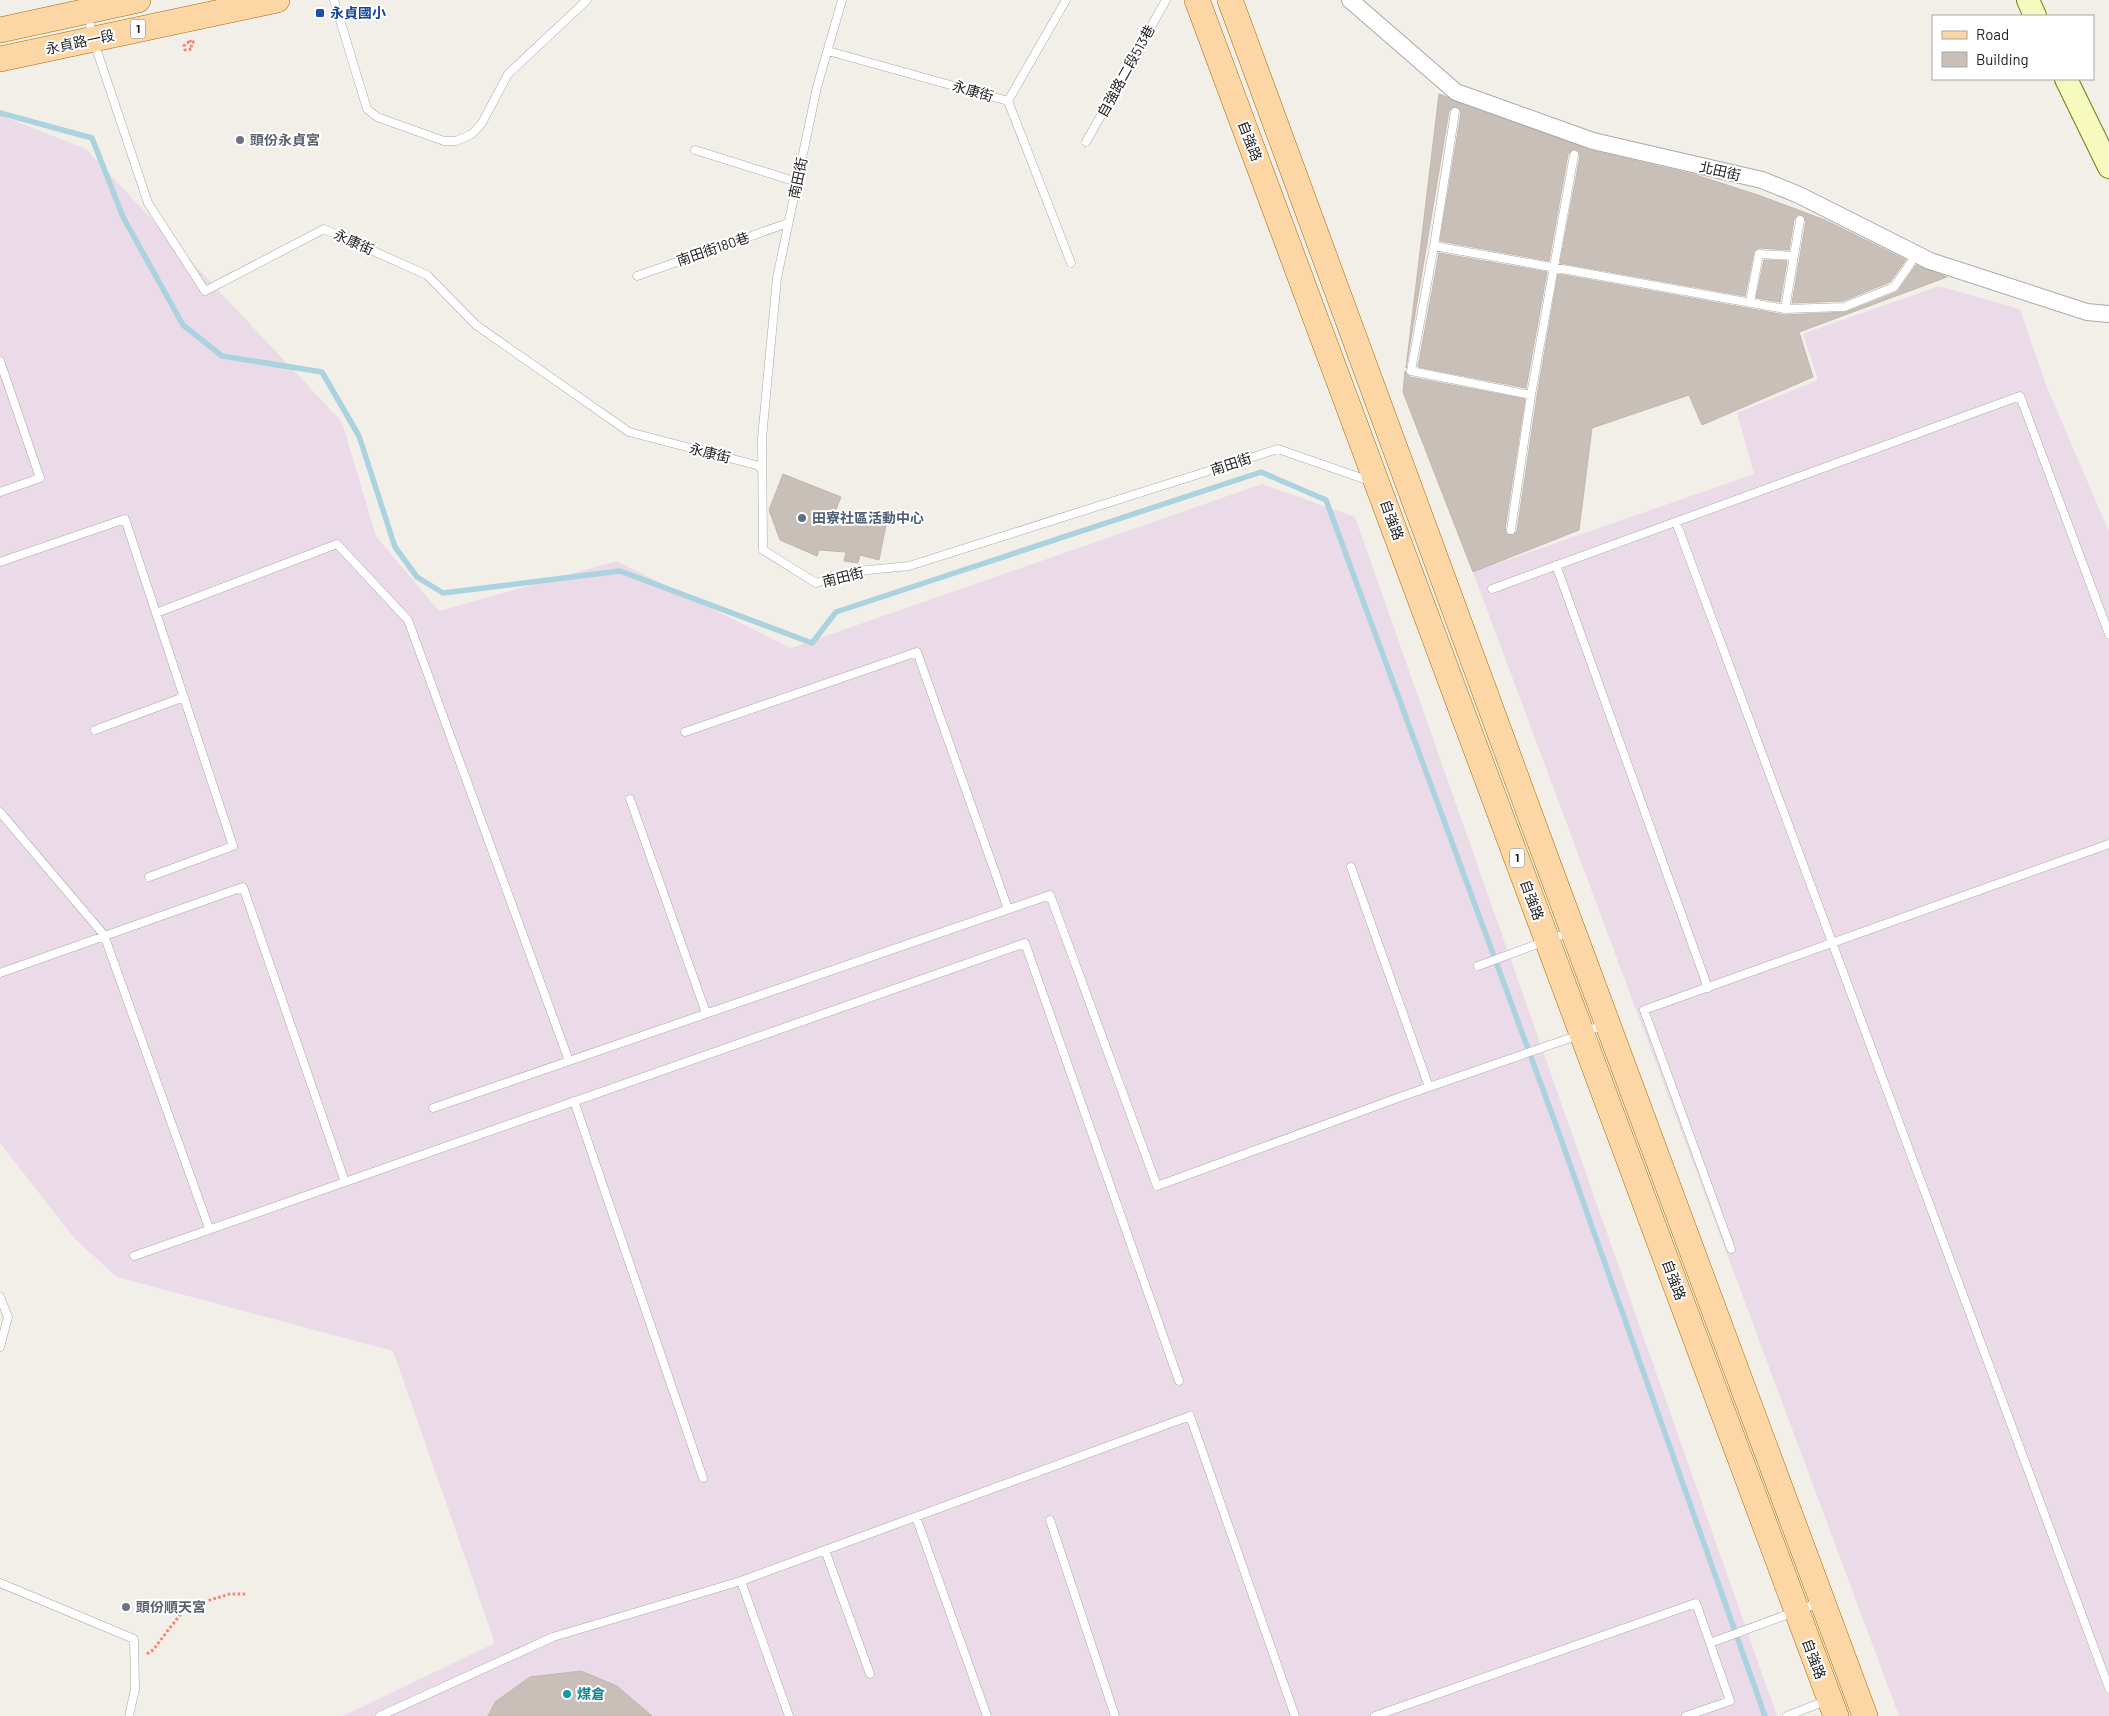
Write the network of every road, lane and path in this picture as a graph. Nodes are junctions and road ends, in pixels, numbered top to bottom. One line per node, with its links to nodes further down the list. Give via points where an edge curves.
1 (138, 0): 12 (main road, 永貞路一段 / 1)
2 (277, 0): 15 (main road, 永貞路一段 / 1)
3 (334, 0): 4 (lane, via 367,109 377,117 444,141 456,141 472,134 482,123 508,74)
4 (587, 0)
5 (842, 0): 18 (lane, 南田街)
6 (1066, 0): 21 (lane)
7 (1166, 0): 23 (lane, 自強路二段513巷)
8 (1197, 0): 42 (main road, 自強路 / 1)
9 (1230, 0): 42 (main road, 自強路 / 1)
10 (1350, 0): 31 (street, 北田街, via 1456,92 1593,141 1762,180)
11 (2028, 0): 13 (main road)
12 (85, 5): 14 (main road, 永貞路一段 / 1); 15 (lane, 永康街)
13 (2036, 15)
14 (0, 30)
15 (93, 39): 19 (main road, 永貞路一段 / 1); 41 (lane, 永康街, via 148,203 205,291 324,229 427,275 476,325 628,432)
16 (190, 39): 17 (path, via 192,49 185,50)
17 (184, 46)
18 (828, 50): 21 (lane, 永康街); 27 (lane, 南田街)
19 (0, 59)
20 (2066, 80): 26 (main road)
21 (1008, 101): 33 (lane, 永康街)
22 (1455, 112): 30 (lane)
23 (1086, 142)
24 (695, 150): 27 (lane)
25 (1574, 155): 34 (lane)
26 (2109, 168)
27 (797, 182): 29 (lane, 南田街)
28 (1800, 220): 32 (lane)
29 (788, 223): 35 (lane, 南田街180巷); 41 (lane, 南田街, via 777,278)
30 (1434, 246): 34 (lane); 40 (lane, via 1411,371)
31 (1918, 254): 37 (lane, via 1894,287 1844,308); 38 (street, 北田街, via 1930,261 2088,312)
32 (1794, 256): 36 (lane, via 1759,254); 37 (lane)
33 (1071, 263)
34 (1555, 268): 36 (lane); 40 (lane)
35 (637, 276)
36 (1750, 302): 37 (lane)
37 (1785, 309)
38 (2109, 314)
39 (0, 361): 43 (lane, via 40,478)
40 (1532, 395): 45 (lane)
41 (762, 469): 42 (lane, 南田街, via 763,550 816,584 858,571 909,566 1278,449)
42 (1391, 480): 60 (main road, 自強路 / 1); 62 (main road, 自強路 / 1)
43 (0, 492)
44 (1676, 522): 47 (lane); 50 (lane, via 2020,396); 63 (lane)
45 (1511, 530)
46 (0, 562): 49 (lane, via 124,519)
47 (1556, 565): 48 (lane); 66 (lane)
48 (1492, 588)
49 (156, 613): 51 (lane); 70 (lane, via 337,544 408,620)
50 (2109, 634)
51 (184, 697): 52 (lane); 58 (lane, via 233,846)
52 (96, 730)
53 (685, 732): 59 (lane, via 916,652)
54 (630, 799): 67 (lane)
55 (0, 812): 61 (lane)
56 (2109, 844): 63 (lane)
57 (1351, 867): 71 (lane)
58 (148, 877)
59 (1008, 910): 67 (lane); 71 (lane, via 1050,895 1157,1186)
60 (1573, 931): 62 (lane); 68 (main road, 自強路 / 1)
61 (104, 935): 65 (lane); 74 (lane, via 243,887); 75 (lane)
62 (1548, 942): 64 (lane); 69 (main road, 自強路 / 1)
63 (1831, 944): 66 (lane); 93 (lane)
64 (1478, 966)
65 (0, 973)
66 (1708, 988): 76 (lane, via 1644,1010)
67 (706, 1013): 70 (lane)
68 (1606, 1022): 69 (lane); 88 (main road, 自強路 / 1)
69 (1582, 1034): 71 (lane); 89 (main road, 自強路 / 1)
70 (569, 1061): 73 (lane)
71 (1429, 1087)
72 (574, 1101): 74 (lane); 80 (lane, via 1025,943); 81 (lane)
73 (433, 1108)
74 (344, 1182): 75 (lane)
75 (209, 1228): 77 (lane)
76 (1731, 1249)
77 (134, 1256)
78 (0, 1297): 79 (lane, via 8,1317)
79 (0, 1346)
80 (1179, 1381)
81 (703, 1478)
82 (916, 1517): 84 (lane); 98 (lane); 100 (lane, via 1190,1416)
83 (1050, 1520): 99 (lane)
84 (825, 1550): 85 (lane); 92 (lane)
85 (741, 1581): 96 (lane, via 553,1637); 97 (lane)
86 (0, 1583): 91 (lane, via 134,1639)
87 (245, 1594): 91 (path, via 230,1594 186,1607 153,1650)
88 (1823, 1602): 89 (lane); 94 (main road, 自強路 / 1)
89 (1796, 1611): 90 (lane); 94 (main road, 自強路 / 1)
90 (1710, 1643): 101 (lane, via 1696,1603); 102 (lane, via 1730,1701)
91 (134, 1664): 95 (lane, via 135,1690)
92 (870, 1674)
93 (2109, 1688)
94 (1841, 1699): 103 (lane); 104 (main road, 自強路 / 1)
95 (130, 1716)
96 (380, 1716)
97 (789, 1716)
98 (987, 1716)
99 (1115, 1716)
100 (1295, 1716)
101 (1375, 1716)
102 (1686, 1716)
103 (1786, 1716)
104 (1865, 1716)

